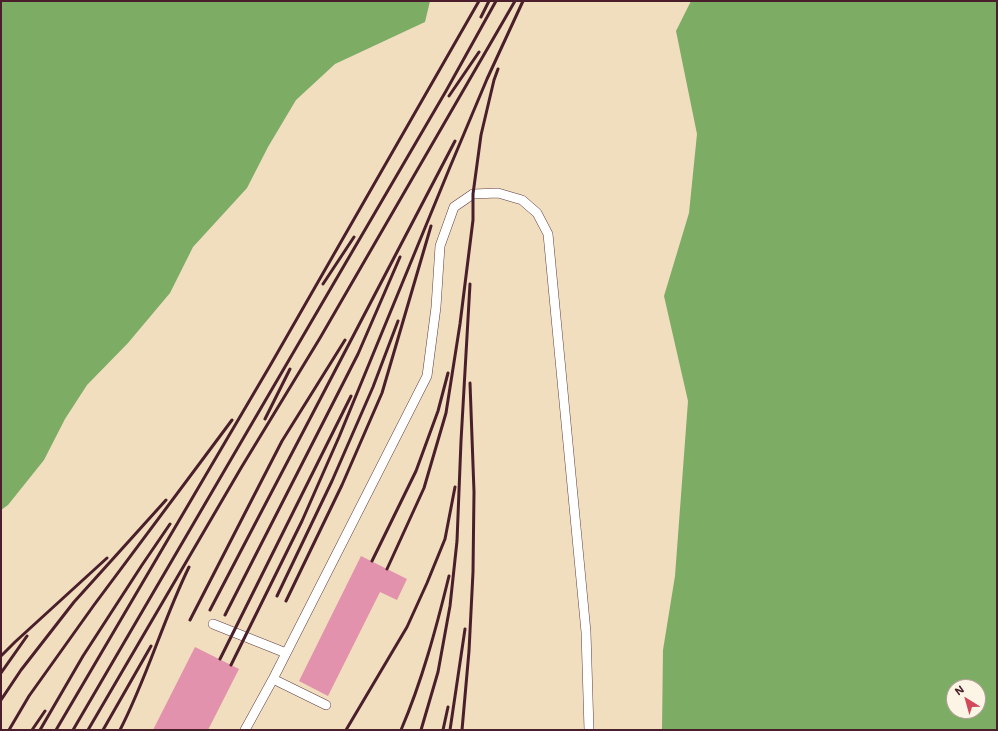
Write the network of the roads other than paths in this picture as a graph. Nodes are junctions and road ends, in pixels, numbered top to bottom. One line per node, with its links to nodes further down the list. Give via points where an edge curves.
1 (213, 624): 2 (lane)
2 (286, 653): 3 (lane); 6 (lane, via 427,376 436,307 440,246 454,207 473,194 498,193 522,200 538,213 548,234 586,632)
3 (273, 679): 4 (lane); 5 (lane)
4 (326, 705)
5 (245, 730)
6 (589, 730)

